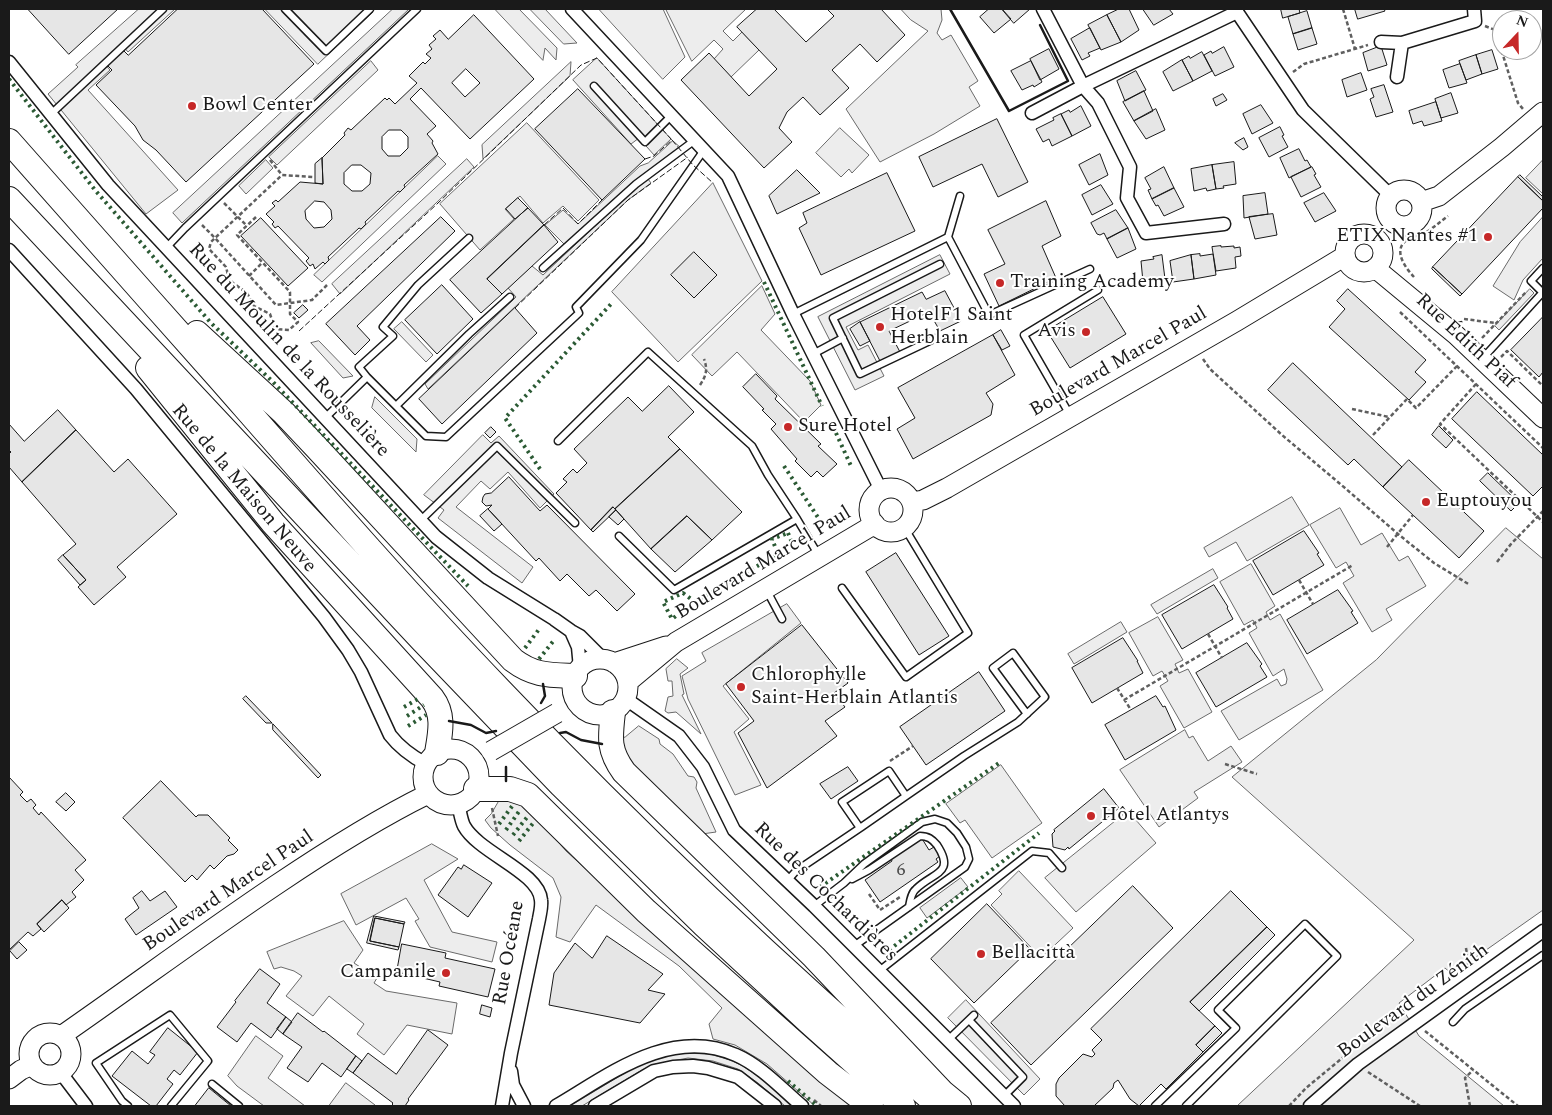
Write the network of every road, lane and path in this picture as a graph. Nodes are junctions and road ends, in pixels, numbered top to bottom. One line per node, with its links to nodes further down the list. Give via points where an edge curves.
1 (163, 9): 21 (lane)
2 (285, 9): 3 (lane, via 326,51)
3 (370, 9)
4 (417, 9): 26 (lane)
5 (572, 9): 22 (street)
6 (1043, 9): 17 (street)
7 (1343, 9): 12 (path)
8 (1237, 10): 15 (street); 17 (street)
9 (1475, 15): 11 (street); 18 (path, via 1495,30)
10 (1380, 42): 11 (street); 12 (path)
11 (1402, 43): 14 (street)
12 (1355, 49): 15 (path, via 1304,64)
13 (9, 62): 21 (street, Rue du Moulin de la Rousselière)
14 (1397, 77)
15 (1282, 80): 33 (street, via 1303,110)
16 (594, 86): 22 (lane, via 645,142)
17 (1083, 86): 20 (street); 38 (street, via 1098,103 1130,167 1127,198 1146,233)
18 (1518, 103)
19 (1543, 112): 32 (street, via 1439,196)
20 (1032, 113)
21 (50, 114): 46 (street, Rue du Moulin de la Rousselière, via 108,185)
22 (672, 115): 23 (street)
23 (695, 140): 25 (street); 52 (lane, via 636,184)
24 (9, 141): 45 (highway)
25 (704, 150): 65 (street, via 728,176); 80 (lane, via 641,240 576,307 579,313 446,437 426,436)
26 (264, 154): 27 (path); 30 (lane)
27 (282, 175): 28 (path); 35 (path)
28 (314, 177)
29 (960, 196): 42 (lane)
30 (218, 197): 35 (path); 37 (lane)
31 (9, 199): 71 (highway)
32 (1421, 202): 33 (street, via 1413,193 1402,190); 39 (street, via 1418,218)
33 (1389, 204): 39 (street, via 1393,222); 41 (street)
34 (1448, 216): 57 (path, via 1432,229 1405,241 1402,246 1401,259)
35 (238, 217): 40 (path); 43 (path)
36 (256, 217): 40 (path)
37 (195, 218): 43 (path); 46 (lane)
38 (1224, 224)
39 (1404, 225): 48 (street)
40 (247, 226): 50 (path, via 237,235)
41 (1361, 234): 48 (street, via 1378,240); 49 (street, via 1347,244)
42 (948, 237): 55 (lane, via 989,315); 65 (lane)
43 (214, 238): 56 (path); 63 (path, via 209,249 226,267 229,279 247,293 254,306 270,314 275,329 289,330 298,322 290,314)
44 (469, 238): 76 (lane, via 418,285 383,327 392,336 359,367)
45 (98, 241): 119 (highway, via 114,242 193,329 297,427 513,660 532,672 551,675); 176 (highway, via 348,527 555,747 728,917)
46 (166, 248): 85 (street, Rue du Moulin de la Rousselière)
47 (9, 250): 126 (street, Rue de la Maison Neuve, via 136,389 324,617 361,672 396,744 408,754)
48 (1383, 250): 53 (street, via 1382,260)
49 (1345, 256): 53 (street, via 1355,270 1365,272); 70 (street, Boulevard Marcel Paul)
50 (262, 263): 56 (path); 63 (path, via 290,292)
51 (940, 264): 68 (lane, via 833,318)
52 (544, 268)
53 (1375, 268): 73 (street, Rue Édith Piaf, via 1456,335)
54 (1543, 268): 58 (lane, via 1531,282)
55 (1090, 269)
56 (249, 276): 63 (path, via 276,305)
57 (1415, 279)
58 (1534, 284): 61 (lane); 67 (path)
59 (327, 285): 63 (path, via 312,300)
60 (1098, 290): 82 (lane, via 1024,335)
61 (1543, 292): 73 (lane)
62 (510, 296): 80 (lane)
63 (290, 303)
64 (1396, 308): 75 (path, Rue Édith Piaf)
65 (794, 314): 72 (street)
66 (1460, 318): 67 (path)
67 (1496, 323): 73 (path, via 1480,341)
68 (843, 338): 69 (lane, via 860,374); 72 (lane)
69 (936, 338)
70 (1195, 345): 82 (street, Boulevard Marcel Paul); 100 (path, via 1210,369 1232,390)
71 (148, 348): 126 (highway, via 142,360 224,463 273,523 432,698 440,711 441,722); 175 (highway, via 561,785 704,925)
72 (814, 354): 89 (street)
73 (1486, 355): 78 (path, via 1499,359 1506,351); 84 (street, Rue Édith Piaf)
74 (704, 359): 79 (path, via 707,367 705,376)
75 (1457, 366): 77 (path, Rue Édith Piaf); 83 (path, via 1416,408 1407,400)
76 (367, 377): 80 (lane); 85 (lane)
77 (1476, 384): 88 (path, Rue Édith Piaf); 93 (path, via 1440,424)
78 (1543, 386)
79 (694, 394): 87 (lane, via 648,352); 94 (lane, via 752,446)
80 (396, 406)
81 (1352, 409): 83 (path)
82 (1071, 416): 90 (street, Boulevard Marcel Paul, via 946,488)
83 (1390, 417): 86 (path)
84 (1543, 418)
85 (325, 419): 95 (street, Rue du Moulin de la Rousselière)
86 (1373, 435)
87 (558, 441)
88 (1543, 448)
89 (881, 490): 90 (street, via 899,490); 98 (street, via 870,506 870,516)
90 (912, 502): 99 (street, via 912,516)
91 (1543, 511): 93 (path)
92 (1414, 515): 100 (path)
93 (1538, 516): 96 (path); 104 (path)
94 (797, 519): 101 (lane, via 674,590); 103 (lane)
95 (420, 520): 97 (lane, via 497,446); 113 (street, Rue du Moulin de la Rousselière, via 436,538 488,578)
96 (1543, 522)
97 (575, 523)
98 (875, 524): 99 (street, via 891,532); 103 (street, Boulevard Marcel Paul)
99 (904, 527): 108 (lane, via 968,633 906,677)
100 (1398, 534): 102 (path); 107 (path, via 1434,563)
101 (619, 536)
102 (1387, 547)
103 (819, 558): 109 (street, Boulevard Marcel Paul)
104 (1497, 562)
105 (1353, 565): 110 (path)
106 (1299, 580): 110 (path)
107 (1470, 585)
108 (842, 588)
109 (766, 589): 112 (lane); 115 (street, Boulevard Marcel Paul)
110 (1306, 593): 111 (path); 116 (path)
111 (1313, 604)
112 (782, 619)
113 (570, 631): 118 (street, Rue du Moulin de la Rousselière); 119 (street, via 578,647)
114 (1208, 634): 116 (path)
115 (676, 642): 118 (street, Boulevard Marcel Paul); 121 (street, Boulevard Marcel Paul)
116 (1216, 646): 117 (path); 122 (path)
117 (1222, 658)
118 (609, 661): 119 (street, via 591,661); 121 (street, via 623,670)
119 (577, 672): 123 (street, via 572,689)
120 (1117, 688): 122 (path)
121 (622, 698): 123 (street, via 596,715); 138 (street, Rue des Cochardières, via 679,736 702,767 734,830); 177 (highway, via 610,737 614,758 624,772 814,957)
122 (1124, 700): 124 (path)
123 (577, 702): 127 (street, bridge)
124 (1131, 710)
125 (1027, 714): 125 (lane, via 1046,697 1013,653 993,668); 132 (lane)
126 (432, 758): 127 (street, via 454,749); 131 (street, via 423,779)
127 (474, 761): 130 (street, via 479,775)
128 (1226, 764): 129 (path)
129 (1257, 774)
130 (476, 789): 133 (street); 174 (highway, via 510,789 528,795 646,911 821,1067)
131 (428, 794): 133 (street, via 442,803); 154 (street, Boulevard Marcel Paul, via 325,852)
132 (906, 796): 135 (lane); 135 (lane, via 889,771 842,802)
133 (458, 804): 156 (street, Rue Océane, via 469,833 534,883 541,900)
134 (492, 806): 136 (path)
135 (860, 828): 138 (lane, via 796,871)
136 (498, 836)
137 (1062, 868): 149 (lane, via 1049,853 1032,851)
138 (788, 881): 142 (street, Rue des Cochardières)
139 (844, 883): 142 (lane); 143 (lane, via 920,836 927,836 945,857 945,864 942,870 914,890); 143 (lane, via 864,864 922,822 935,819 947,823 966,847 968,859 965,867)
140 (905, 892): 141 (path, via 880,910)
141 (868, 894)
142 (814, 906): 145 (street, Rue des Cochardières)
143 (909, 907): 145 (lane)
144 (1543, 931): 181 (street, Boulevard du Zénith, via 1358,1064)
145 (854, 946): 149 (street, Rue des Cochardières)
146 (1466, 948): 148 (path)
147 (1543, 955): 152 (lane, via 1465,1009)
148 (1469, 968)
149 (878, 972): 155 (street, Rue des Cochardières)
150 (974, 1015): 151 (lane)
151 (969, 1020): 155 (lane); 163 (lane, via 1023,1077)
152 (1453, 1022)
153 (1424, 1030): 158 (path)
154 (61, 1036): 157 (street, via 47,1033 35,1040 29,1052); 160 (street, via 72,1052 68,1066)
155 (948, 1040): 163 (street, Rue des Cochardières)
156 (511, 1053): 168 (street, Rue Océane); 169 (street, Rue Océane, via 513,1084)
157 (32, 1065): 160 (street, via 47,1076); 161 (street)
158 (1473, 1070): 183 (path, via 1465,1078); 184 (path)
159 (1367, 1071): 182 (path)
160 (61, 1073): 164 (street)
161 (9, 1079)
162 (212, 1084): 167 (lane)
163 (1003, 1096): 178 (street, Rue des Cochardières)
164 (86, 1106)
165 (128, 1106): 166 (lane, via 96,1063 170,1015 208,1061)
166 (170, 1106)
167 (240, 1106)
168 (502, 1106)
169 (524, 1106)
170 (556, 1106): 173 (street, via 635,1060 661,1050 697,1047 735,1054 754,1065)
171 (595, 1106): 172 (street, via 654,1071 693,1066 738,1077)
172 (775, 1106)
173 (802, 1106)
174 (871, 1106)
175 (904, 1106)
176 (939, 1106)
177 (959, 1106)
178 (1014, 1106)
179 (1154, 1106): 180 (lane, via 1236,1028 1218,1010 1305,924 1337,956)
180 (1186, 1106)
181 (1310, 1106)
182 (1420, 1106)
183 (1470, 1106)
184 (1518, 1106)

